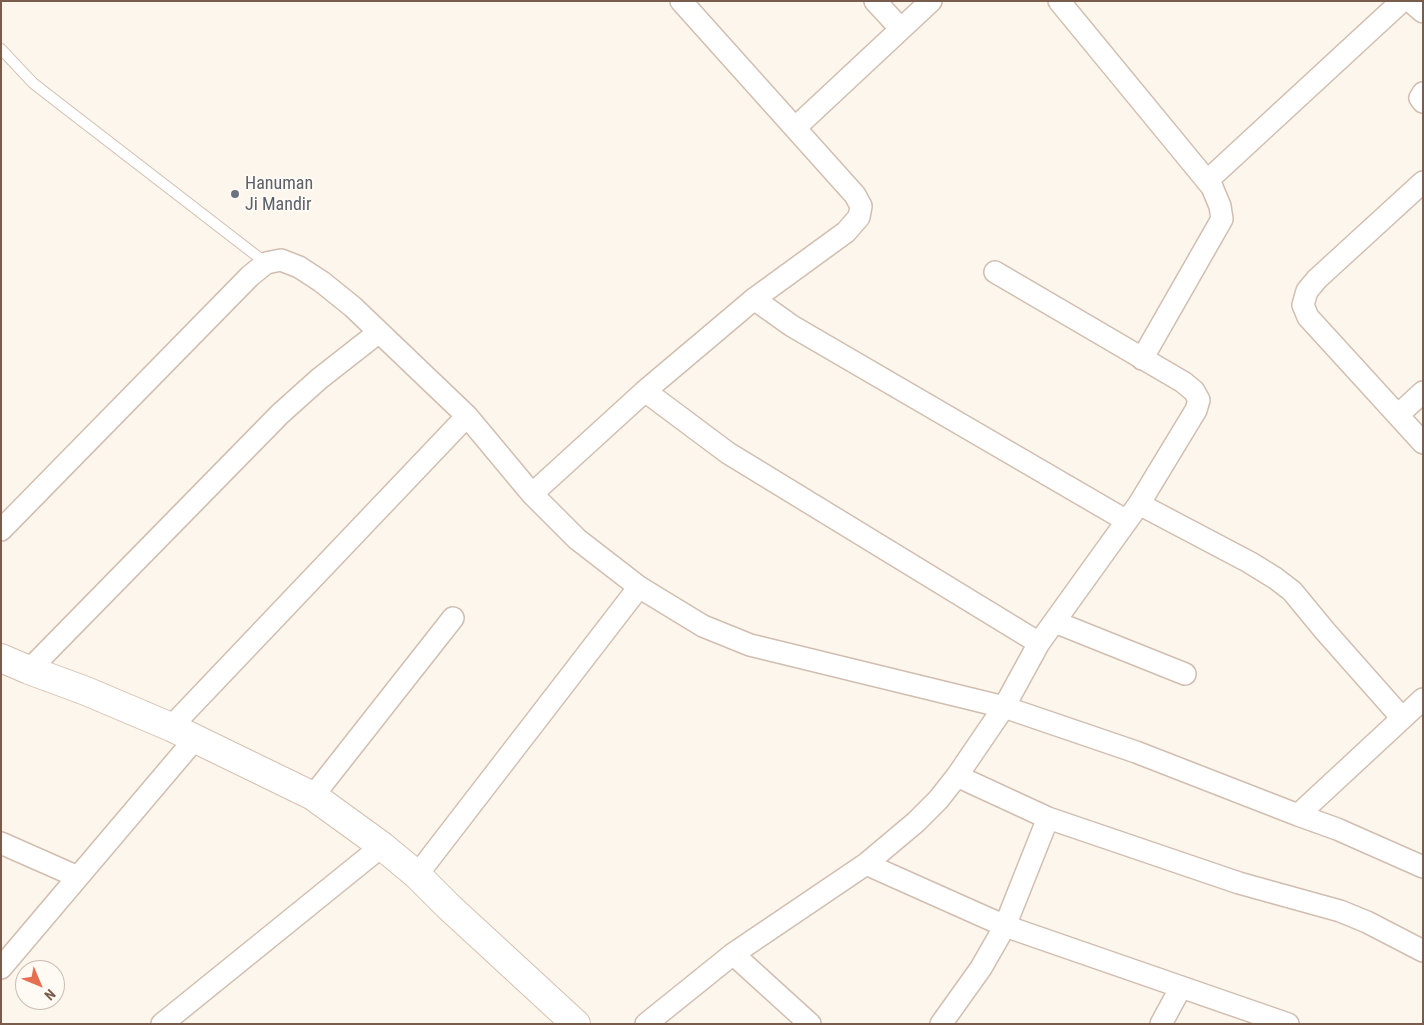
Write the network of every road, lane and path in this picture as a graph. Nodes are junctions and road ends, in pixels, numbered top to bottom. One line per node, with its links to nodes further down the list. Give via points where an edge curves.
1 (681, 1): 12 (street)
2 (875, 1): 8 (street)
3 (931, 1): 8 (street)
4 (1059, 1): 13 (street)
5 (1402, 1): 13 (street)
6 (1410, 1): 7 (street)
7 (1423, 12)
8 (901, 29): 12 (street)
9 (1, 49): 15 (lane, via 40,89)
10 (1423, 93): 11 (street, via 1420,98)
11 (1423, 102)
12 (795, 128): 17 (street, via 855,195 861,206 859,217 846,232)
13 (1207, 181): 19 (street, via 1220,206 1222,219)
14 (1423, 182): 22 (street, via 1317,279 1307,291 1303,305 1308,317)
15 (266, 263): 18 (street, via 281,260 299,267 322,282); 28 (street)
16 (995, 272): 19 (street)
17 (754, 299): 20 (street); 27 (street, via 792,326)
18 (378, 332): 23 (street); 34 (street, via 280,414)
19 (1142, 359): 26 (street, via 1183,382 1199,400)
20 (645, 391): 25 (street); 32 (street, via 728,453)
21 (1423, 392): 22 (street)
22 (1398, 415): 24 (street)
23 (467, 416): 25 (street); 39 (street)
24 (1423, 443)
25 (532, 494): 29 (street, via 577,539)
26 (1139, 504): 27 (street); 38 (street, via 1249,562 1292,591)
27 (1126, 521): 31 (street)
28 (1, 530)
29 (640, 587): 37 (street, via 703,626 750,645); 48 (street)
30 (453, 618): 41 (street)
31 (1055, 622): 32 (street); 35 (street)
32 (1039, 643): 37 (street)
33 (1, 658): 34 (street)
34 (28, 670): 39 (street)
35 (1185, 674)
36 (1423, 699): 38 (street)
37 (1004, 708): 40 (street); 42 (street, via 1136,752)
38 (1402, 718): 42 (street)
39 (183, 733): 41 (street); 49 (street)
40 (957, 776): 43 (street); 46 (street, via 916,822)
41 (313, 796): 45 (street)
42 (1298, 815): 47 (street)
43 (1048, 818): 50 (street); 51 (street, via 1239,883 1340,911)
44 (1, 843): 49 (street)
45 (382, 846): 48 (street); 55 (street)
46 (866, 864): 50 (street); 52 (street)
47 (1423, 867)
48 (417, 875): 56 (street)
49 (78, 877): 53 (street)
50 (1005, 926): 54 (street); 59 (street)
51 (1423, 951)
52 (733, 954): 57 (street); 58 (street)
53 (1, 968)
54 (1181, 986): 60 (street); 61 (street)
55 (162, 1024)
56 (576, 1024)
57 (646, 1024)
58 (810, 1024)
59 (941, 1024)
60 (1162, 1024)
61 (1288, 1024)

